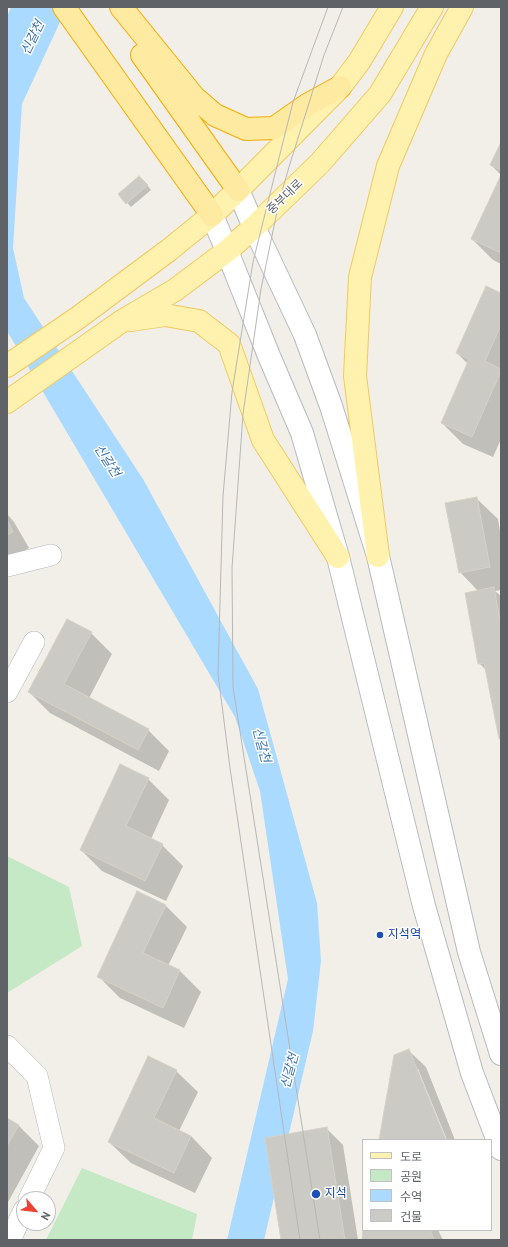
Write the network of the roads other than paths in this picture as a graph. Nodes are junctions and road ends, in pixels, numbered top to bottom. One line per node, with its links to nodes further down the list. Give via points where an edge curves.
1 (64, 7): 9 (highway)
2 (108, 7): 8 (highway)
3 (121, 7): 7 (highway, via 194,97 215,115 246,129 274,128 307,105)
4 (392, 7): 7 (main road, via 359,62)
5 (432, 7): 10 (main road, 중부대로, via 380,94 320,163)
6 (462, 7): 16 (main road, via 436,54 388,166 360,278 355,376)
7 (340, 87): 8 (main road)
8 (238, 190): 9 (main road); 10 (main road)
9 (212, 215): 11 (main road); 13 (main road, via 79,317)
10 (254, 227): 11 (main road, 중부대로); 16 (main road, via 305,335 332,406)
11 (227, 251): 12 (main road, 중부대로, via 174,290); 17 (main road, via 302,433)
12 (122, 321): 14 (main road, 중부대로); 17 (main road, via 166,315 199,321 229,344 263,440)
13 (7, 366)
14 (7, 402)
15 (51, 555): 18 (street)
16 (378, 556): 22 (main road, via 469,952)
17 (338, 557): 23 (main road, via 424,906 472,1073)
18 (7, 566)
19 (34, 642): 20 (street)
20 (7, 692)
21 (7, 1046): 24 (street, via 37,1076 54,1148)
22 (501, 1054)
23 (501, 1149)
24 (33, 1191)
25 (16, 1227): 26 (street)
26 (10, 1240)

